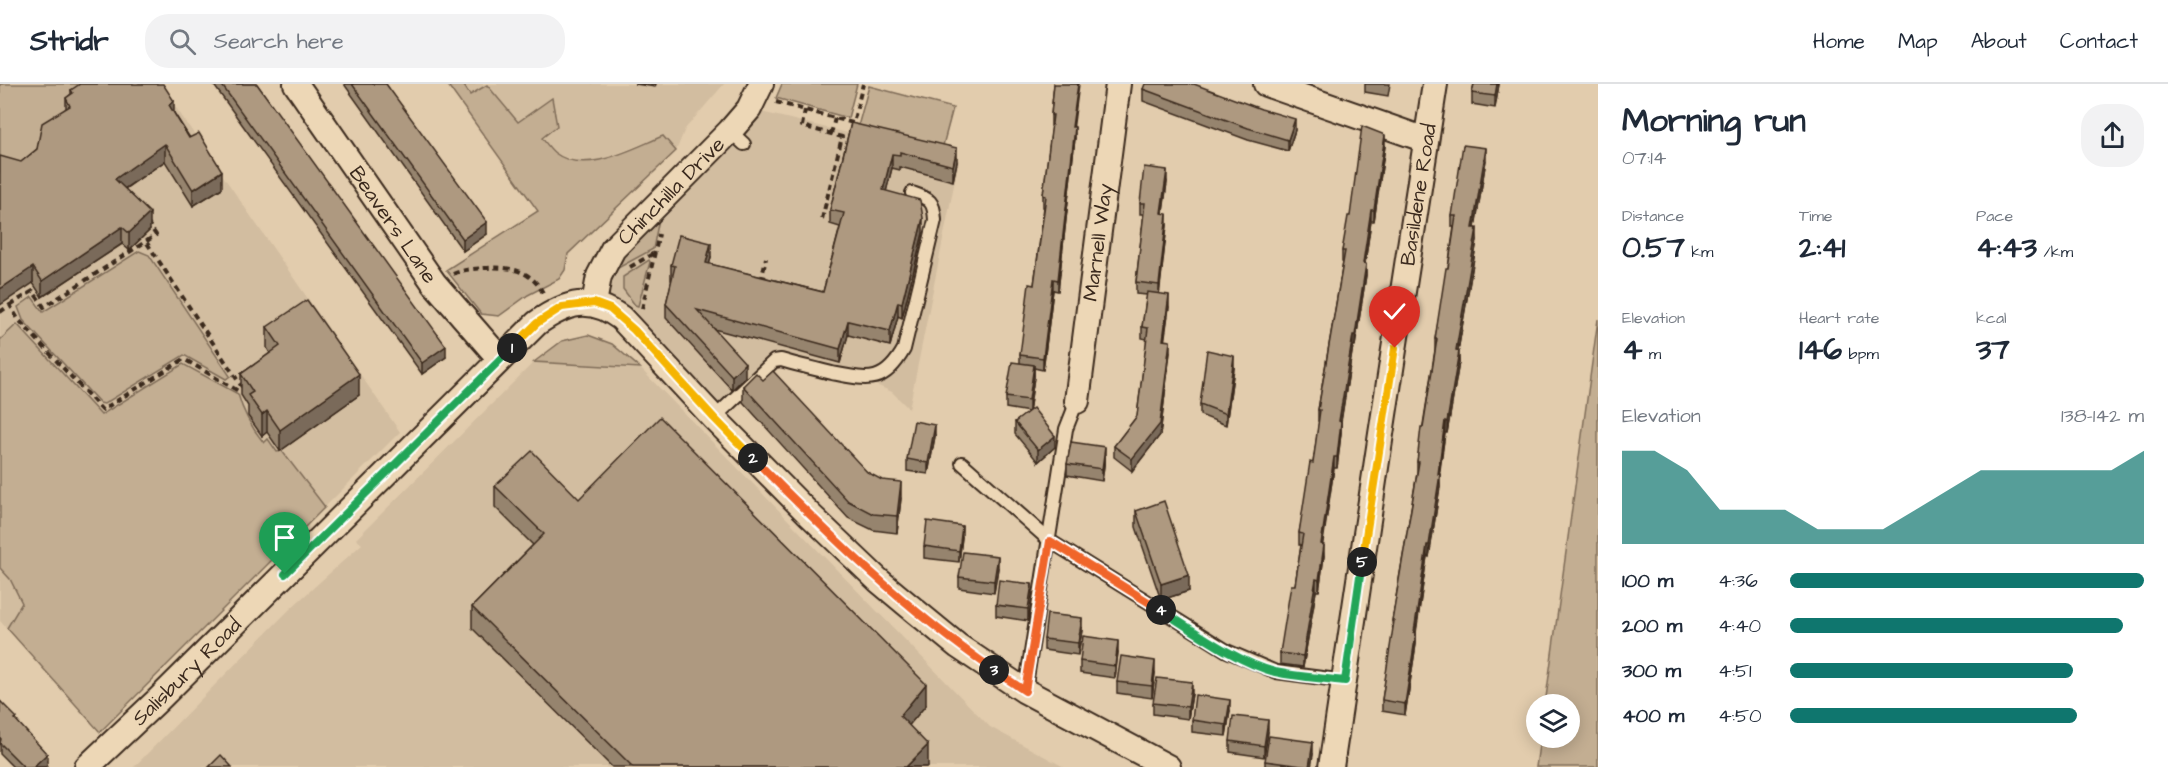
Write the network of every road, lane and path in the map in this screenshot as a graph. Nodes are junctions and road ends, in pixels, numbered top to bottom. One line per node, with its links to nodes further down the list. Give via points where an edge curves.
1 (296, 84): 18 (street, Beavers Lane)
2 (863, 84): 8 (path, via 852,123)
3 (1118, 84): 25 (street, Marnell Way)
4 (1266, 84): 10 (street)
5 (1435, 84): 10 (street, Basildene Road)
6 (758, 90): 7 (path); 19 (street, Chinchilla Drive, via 737,137 613,249 599,276)
7 (805, 110): 8 (path); 9 (path, via 802,126)
8 (835, 118): 9 (path)
9 (831, 134): 13 (path, via 843,137)
10 (1426, 140): 29 (street, Basildene Road)
11 (912, 193): 26 (lane, via 927,198 934,206 934,220 904,349 896,364 883,374 863,379 774,361)
12 (142, 216): 15 (path, via 156,235)
13 (822, 219)
14 (659, 232): 23 (path)
15 (147, 243): 20 (path, via 44,307 33,291); 20 (path, via 243,392 184,359 102,410 18,319)
16 (766, 258): 17 (path, via 762,278)
17 (773, 280)
18 (434, 283): 22 (path, via 464,268 506,266 520,270 542,289); 24 (street, Beavers Lane)
19 (594, 303): 22 (street); 23 (street, via 610,309)
20 (10, 305): 21 (path)
21 (0, 312)
22 (553, 312): 24 (street)
23 (637, 333): 26 (street)
24 (500, 359): 31 (street, Salisbury Road)
25 (1077, 401): 28 (lane, via 1066,429)
26 (714, 418): 30 (street, via 878,580 958,646)
27 (962, 463): 28 (lane)
28 (1050, 541): 29 (lane, via 1227,651 1276,672); 30 (lane)
29 (1345, 681): 33 (street, Basildene Road)
30 (1025, 691): 32 (street)
31 (87, 767)
32 (1168, 767)
33 (1332, 767)

